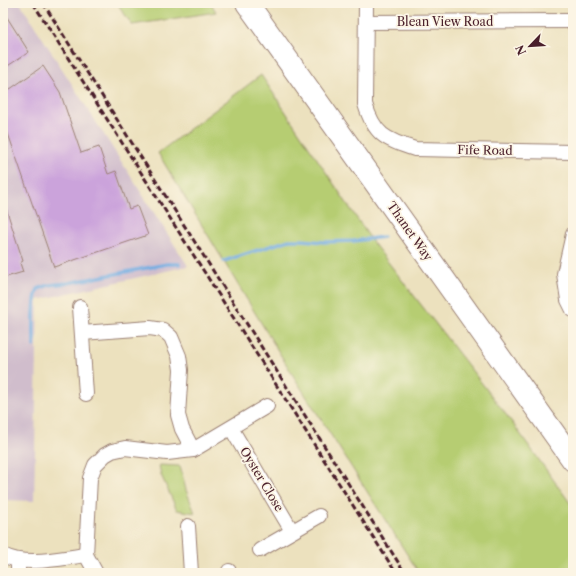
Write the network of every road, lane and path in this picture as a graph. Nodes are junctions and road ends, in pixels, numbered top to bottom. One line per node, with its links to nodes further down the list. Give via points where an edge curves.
1 (247, 3): 14 (main road, Thanet Way)
2 (366, 3): 4 (street, Fife Road)
3 (573, 21): 4 (street, Blean View Road)
4 (366, 22): 5 (street, Fife Road, via 365,104 370,118 382,135 415,149)
5 (573, 152)
6 (573, 234): 8 (street, via 564,274 568,300)
7 (80, 307): 9 (street)
8 (573, 310)
9 (82, 333): 10 (street); 13 (street, via 150,328 163,330 171,337 179,356 181,370 178,415)
10 (86, 394)
11 (267, 406): 12 (street)
12 (231, 428): 13 (street); 17 (street, Oyster Close)
13 (193, 450): 20 (street, via 167,453 125,448 112,451 100,460 90,478)
14 (573, 460)
15 (319, 516): 17 (street)
16 (188, 526): 23 (street)
17 (292, 531): 18 (street)
18 (260, 550)
19 (3, 555): 21 (street)
20 (86, 555): 21 (street, via 33,561); 22 (street)
21 (18, 567)
22 (96, 573)
23 (191, 573)

